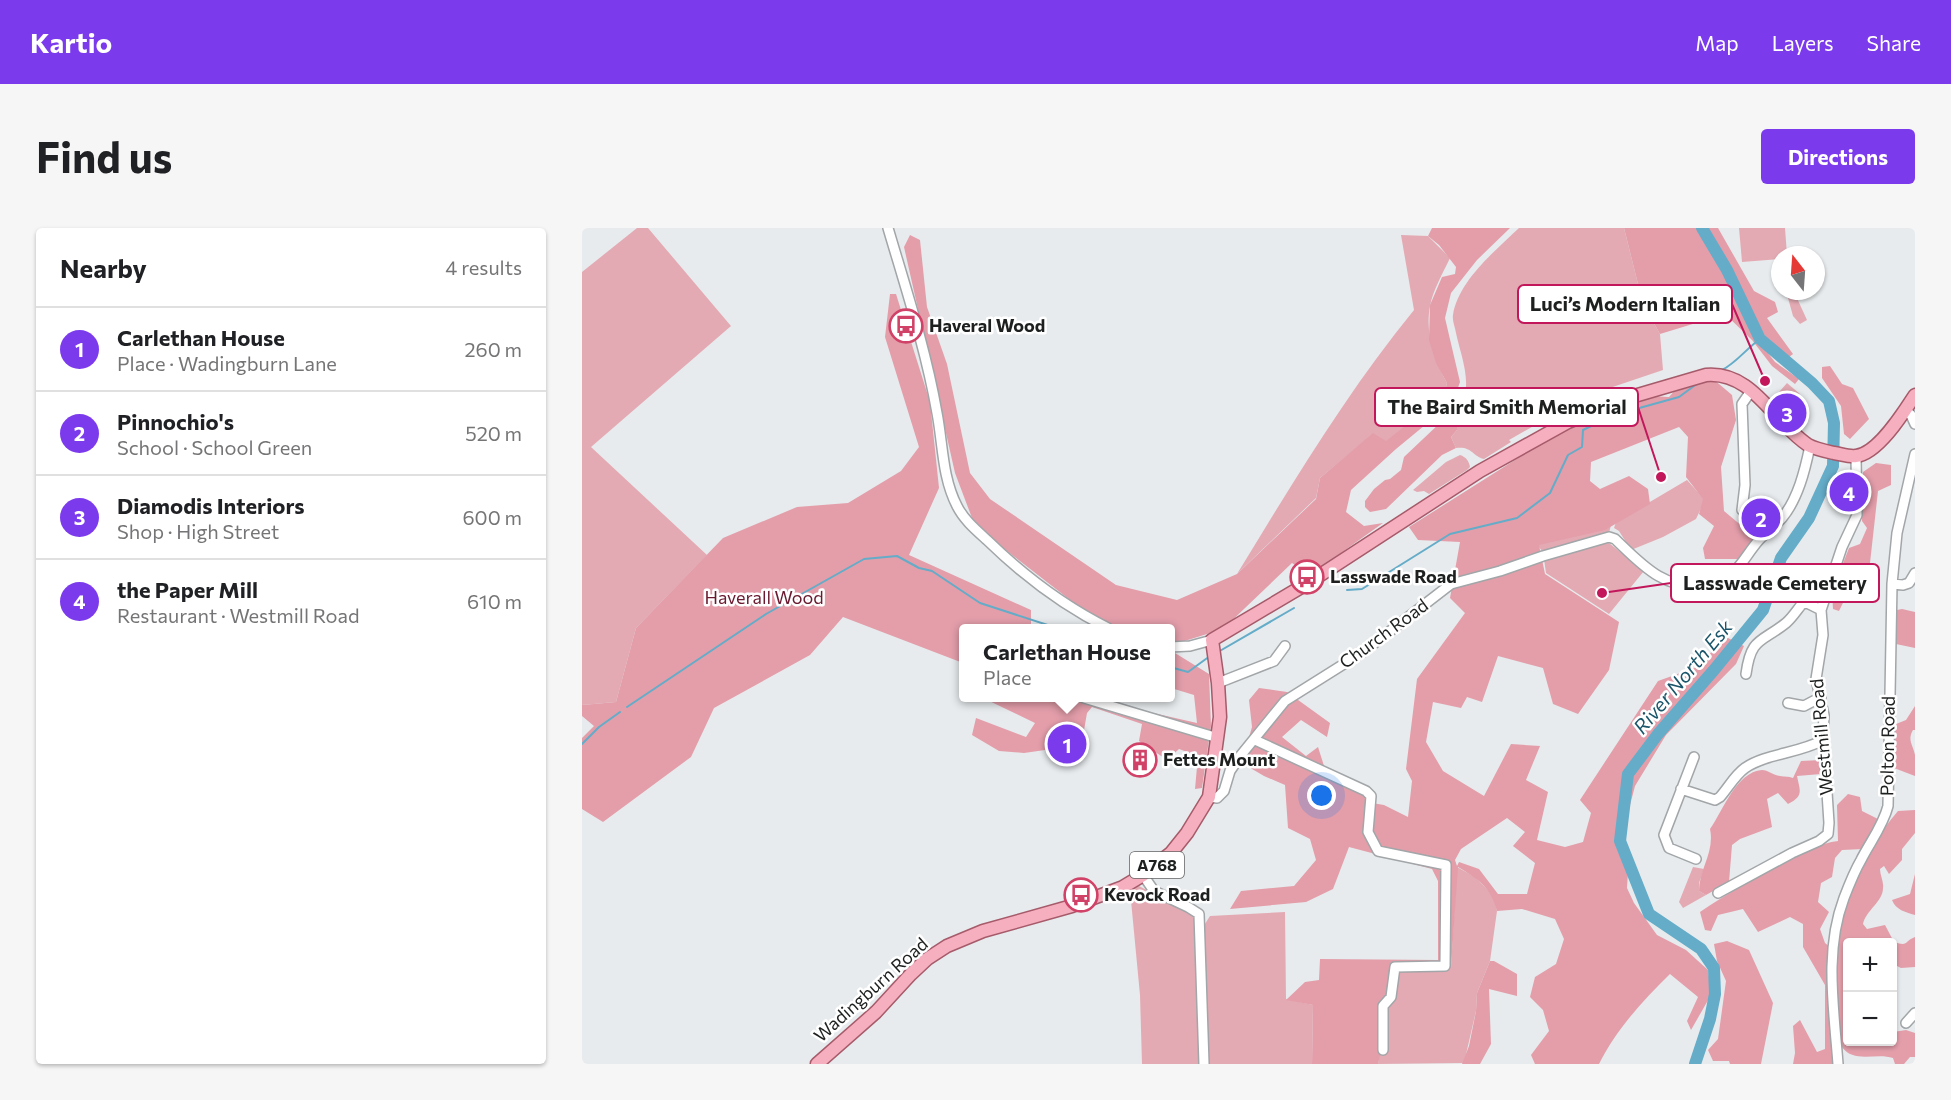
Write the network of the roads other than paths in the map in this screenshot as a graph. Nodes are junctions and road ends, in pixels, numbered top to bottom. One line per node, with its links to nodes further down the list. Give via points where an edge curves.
1 (888, 228): 13 (street, via 937,413 950,491 958,508 1010,562 1080,614)
2 (1749, 393): 6 (main road); 9 (street, via 1742,404); 16 (main road, via 1735,379 1706,375 1662,386 1568,422 1480,471)
3 (1915, 395): 4 (main road)
4 (1905, 410): 5 (street); 8 (main road, via 1877,445)
5 (1915, 424)
6 (1813, 447): 8 (main road); 23 (street, Church Road, via 1789,508 1733,574 1713,584 1673,583 1648,570 1609,537 1451,584 1363,652 1285,701)
7 (1915, 454): 11 (street, Polton Road, via 1897,533)
8 (1851, 456): 12 (street, Westmill Road, via 1857,515)
9 (1742, 510)
10 (1915, 573): 11 (street, via 1909,583)
11 (1892, 584): 36 (street, Polton Road, via 1888,806 1844,899 1836,928 1832,961)
12 (1821, 610): 17 (street, via 1802,604 1787,622 1761,638 1748,659); 19 (street, Westmill Road, via 1816,679)
13 (1100, 624)
14 (1285, 646): 18 (street, via 1274,662)
15 (1175, 647): 16 (street)
16 (1214, 649): 18 (main road, Wadingburn Road / A768)
17 (1746, 674)
18 (1218, 683): 22 (main road, Wadingburn Road / A768)
19 (1821, 697): 21 (street, via 1803,711); 24 (street, Westmill Road)
20 (1097, 702): 22 (street)
21 (1788, 703)
22 (1218, 738): 27 (main road, Wadingburn Road / A768)
23 (1255, 740): 27 (street, Church Road, via 1230,771 1224,791 1217,798); 33 (street, via 1366,791 1371,796 1368,832 1378,851 1446,865 1445,966 1395,967 1391,997 1383,1006)
24 (1821, 741): 26 (street, via 1743,769 1715,800); 30 (street, Westmill Road, via 1828,834)
25 (1694, 757): 26 (street, via 1695,770)
26 (1681, 789): 28 (street, via 1664,835 1669,848)
27 (1209, 797): 29 (main road, Wadingburn Road / A768, via 1171,853)
28 (1689, 860)
29 (1143, 875): 34 (main road, Wadingburn Road / A768, via 1072,906 983,931 947,946 927,959 876,1012); 35 (street, via 1154,891 1199,914)
30 (1718, 893)
31 (1915, 1013): 32 (street)
32 (1906, 1023)
33 (1383, 1050)
34 (817, 1064)
35 (1204, 1064)
36 (1838, 1064)

